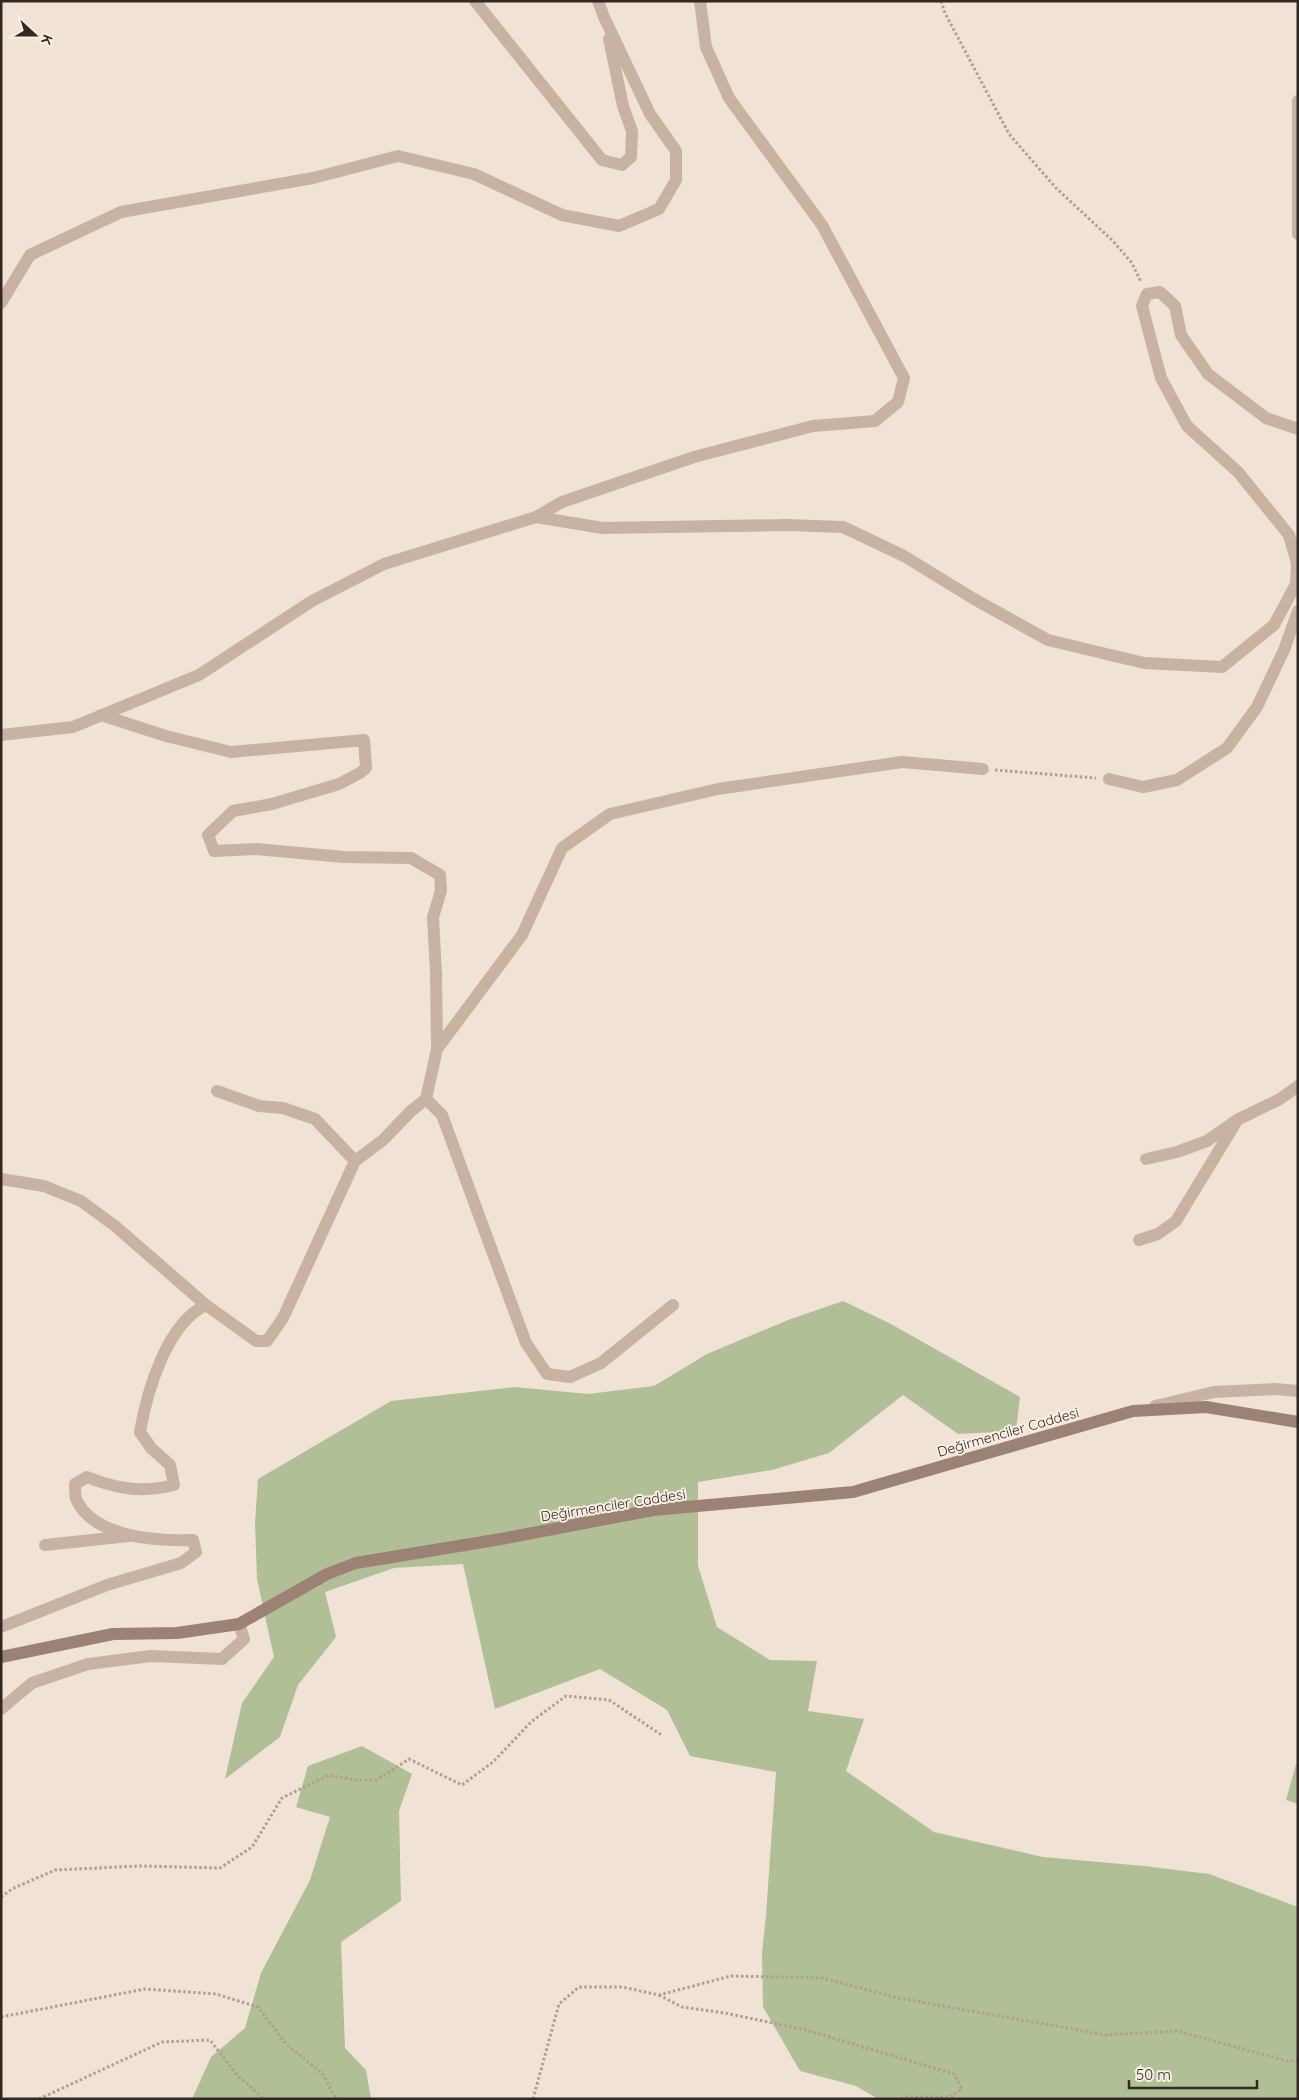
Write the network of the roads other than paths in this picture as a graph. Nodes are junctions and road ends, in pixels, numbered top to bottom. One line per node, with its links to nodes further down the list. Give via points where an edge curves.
1 (475, 1): 4 (street, via 602,160 622,165 631,158 632,131 623,106)
2 (598, 1): 4 (street)
3 (700, 1): 9 (street, via 706,47 730,98 822,225 904,378 898,402 875,421 813,426 694,456 562,502)
4 (604, 17): 7 (street, via 650,114 676,151 676,180 659,210 619,226 562,215 474,174 398,156 313,178 121,212 30,255)
5 (1298, 101): 6 (street)
6 (1298, 234)
7 (1, 302)
8 (1298, 430): 10 (street, via 1266,418 1208,374 1181,335 1175,306 1160,292 1147,294 1142,306 1161,378 1187,426 1238,472)
9 (536, 517): 10 (street, via 603,528 843,527 904,556 1048,640 1144,663 1222,667 1274,625 1296,584); 12 (street, via 384,564 312,601 199,674)
10 (1293, 538)
11 (1298, 611): 15 (street, via 1257,707 1227,748 1177,780 1143,787)
12 (101, 715): 13 (street, via 73,727); 16 (street, via 231,752 364,740 366,768 360,773 339,784 272,804 234,810 208,835 214,851 411,858 440,875 441,891 433,917)
13 (1, 735)
14 (983, 769): 16 (street, via 902,762 718,789 610,814 562,848 522,934)
15 (1109, 779)
16 (437, 1050): 19 (street)
17 (1298, 1086): 20 (street, via 1280,1099)
18 (217, 1091): 22 (street, via 260,1106 283,1108 315,1119)
19 (426, 1099): 22 (street, via 383,1140); 26 (street, via 442,1115 526,1343 547,1374 570,1377 601,1363)
20 (1237, 1120): 21 (street, via 1207,1142); 24 (street, via 1176,1221 1158,1234)
21 (1146, 1159)
22 (355, 1161): 25 (street, via 283,1318 267,1341 256,1342)
23 (1, 1178): 25 (street, via 44,1186 81,1201 115,1226)
24 (1139, 1240)
25 (206, 1305): 30 (street, via 194,1311 167,1346 144,1405 140,1432 151,1448 170,1465 174,1485 159,1489 122,1489 87,1477 75,1484 76,1498 84,1510 100,1524)
26 (673, 1305)
27 (1298, 1391): 28 (street, via 1214,1392)
28 (1133, 1412): 29 (main road, Değirmenciler Caddesi, via 1206,1407); 32 (main road, Değirmenciler Caddesi, via 852,1492 653,1510 356,1563 327,1574)
29 (1298, 1422)
30 (131, 1536): 31 (street); 33 (street, via 193,1540 196,1552 181,1563 107,1585)
31 (45, 1546)
32 (239, 1624): 34 (main road, Değirmenciler Caddesi, via 177,1633 113,1634); 35 (street, via 244,1639 222,1659 152,1656 88,1664 32,1683)
33 (1, 1626)
34 (1, 1657)
35 (1, 1710)

